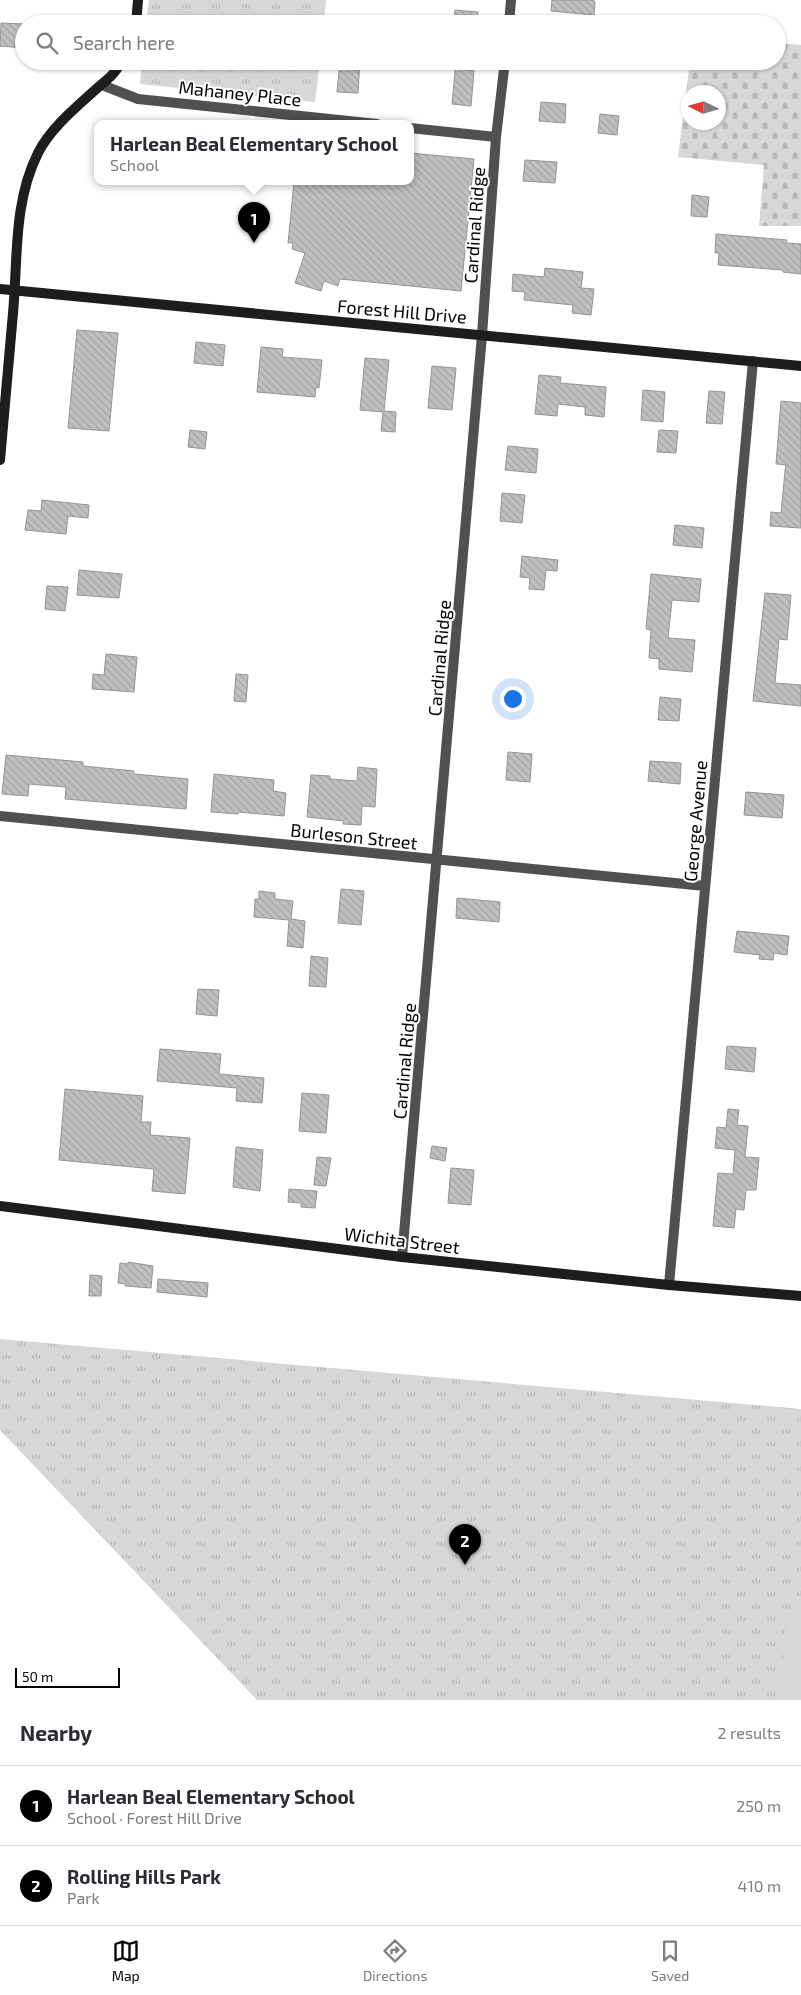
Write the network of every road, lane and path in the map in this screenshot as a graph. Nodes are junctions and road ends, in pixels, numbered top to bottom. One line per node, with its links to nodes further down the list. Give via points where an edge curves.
1 (138, 0): 3 (street)
2 (511, 0): 4 (street)
3 (137, 15)
4 (510, 15)
5 (117, 70): 7 (street)
6 (504, 70): 10 (street, Cardinal Ridge)
7 (102, 85): 8 (street, Mahaney Place, via 138,99); 12 (street, via 49,136 30,173 19,211)
8 (339, 120)
9 (414, 128): 10 (street)
10 (496, 137): 13 (street, Cardinal Ridge)
11 (0, 289): 12 (street, Forest Hill Drive)
12 (14, 291): 13 (street, Forest Hill Drive); 16 (street)
13 (482, 335): 14 (street, Forest Hill Drive); 18 (street, Cardinal Ridge)
14 (753, 361): 15 (street, Forest Hill Drive); 19 (street, George Avenue)
15 (801, 366)
16 (0, 460)
17 (0, 816): 18 (street, Burleson Street)
18 (438, 861): 19 (street, Burleson Street); 21 (street, Cardinal Ridge)
19 (705, 886): 22 (street, George Avenue)
20 (0, 1206): 21 (street, Wichita Street)
21 (402, 1257): 22 (street, Wichita Street)
22 (669, 1285): 23 (street, Wichita Street)
23 (801, 1296)

